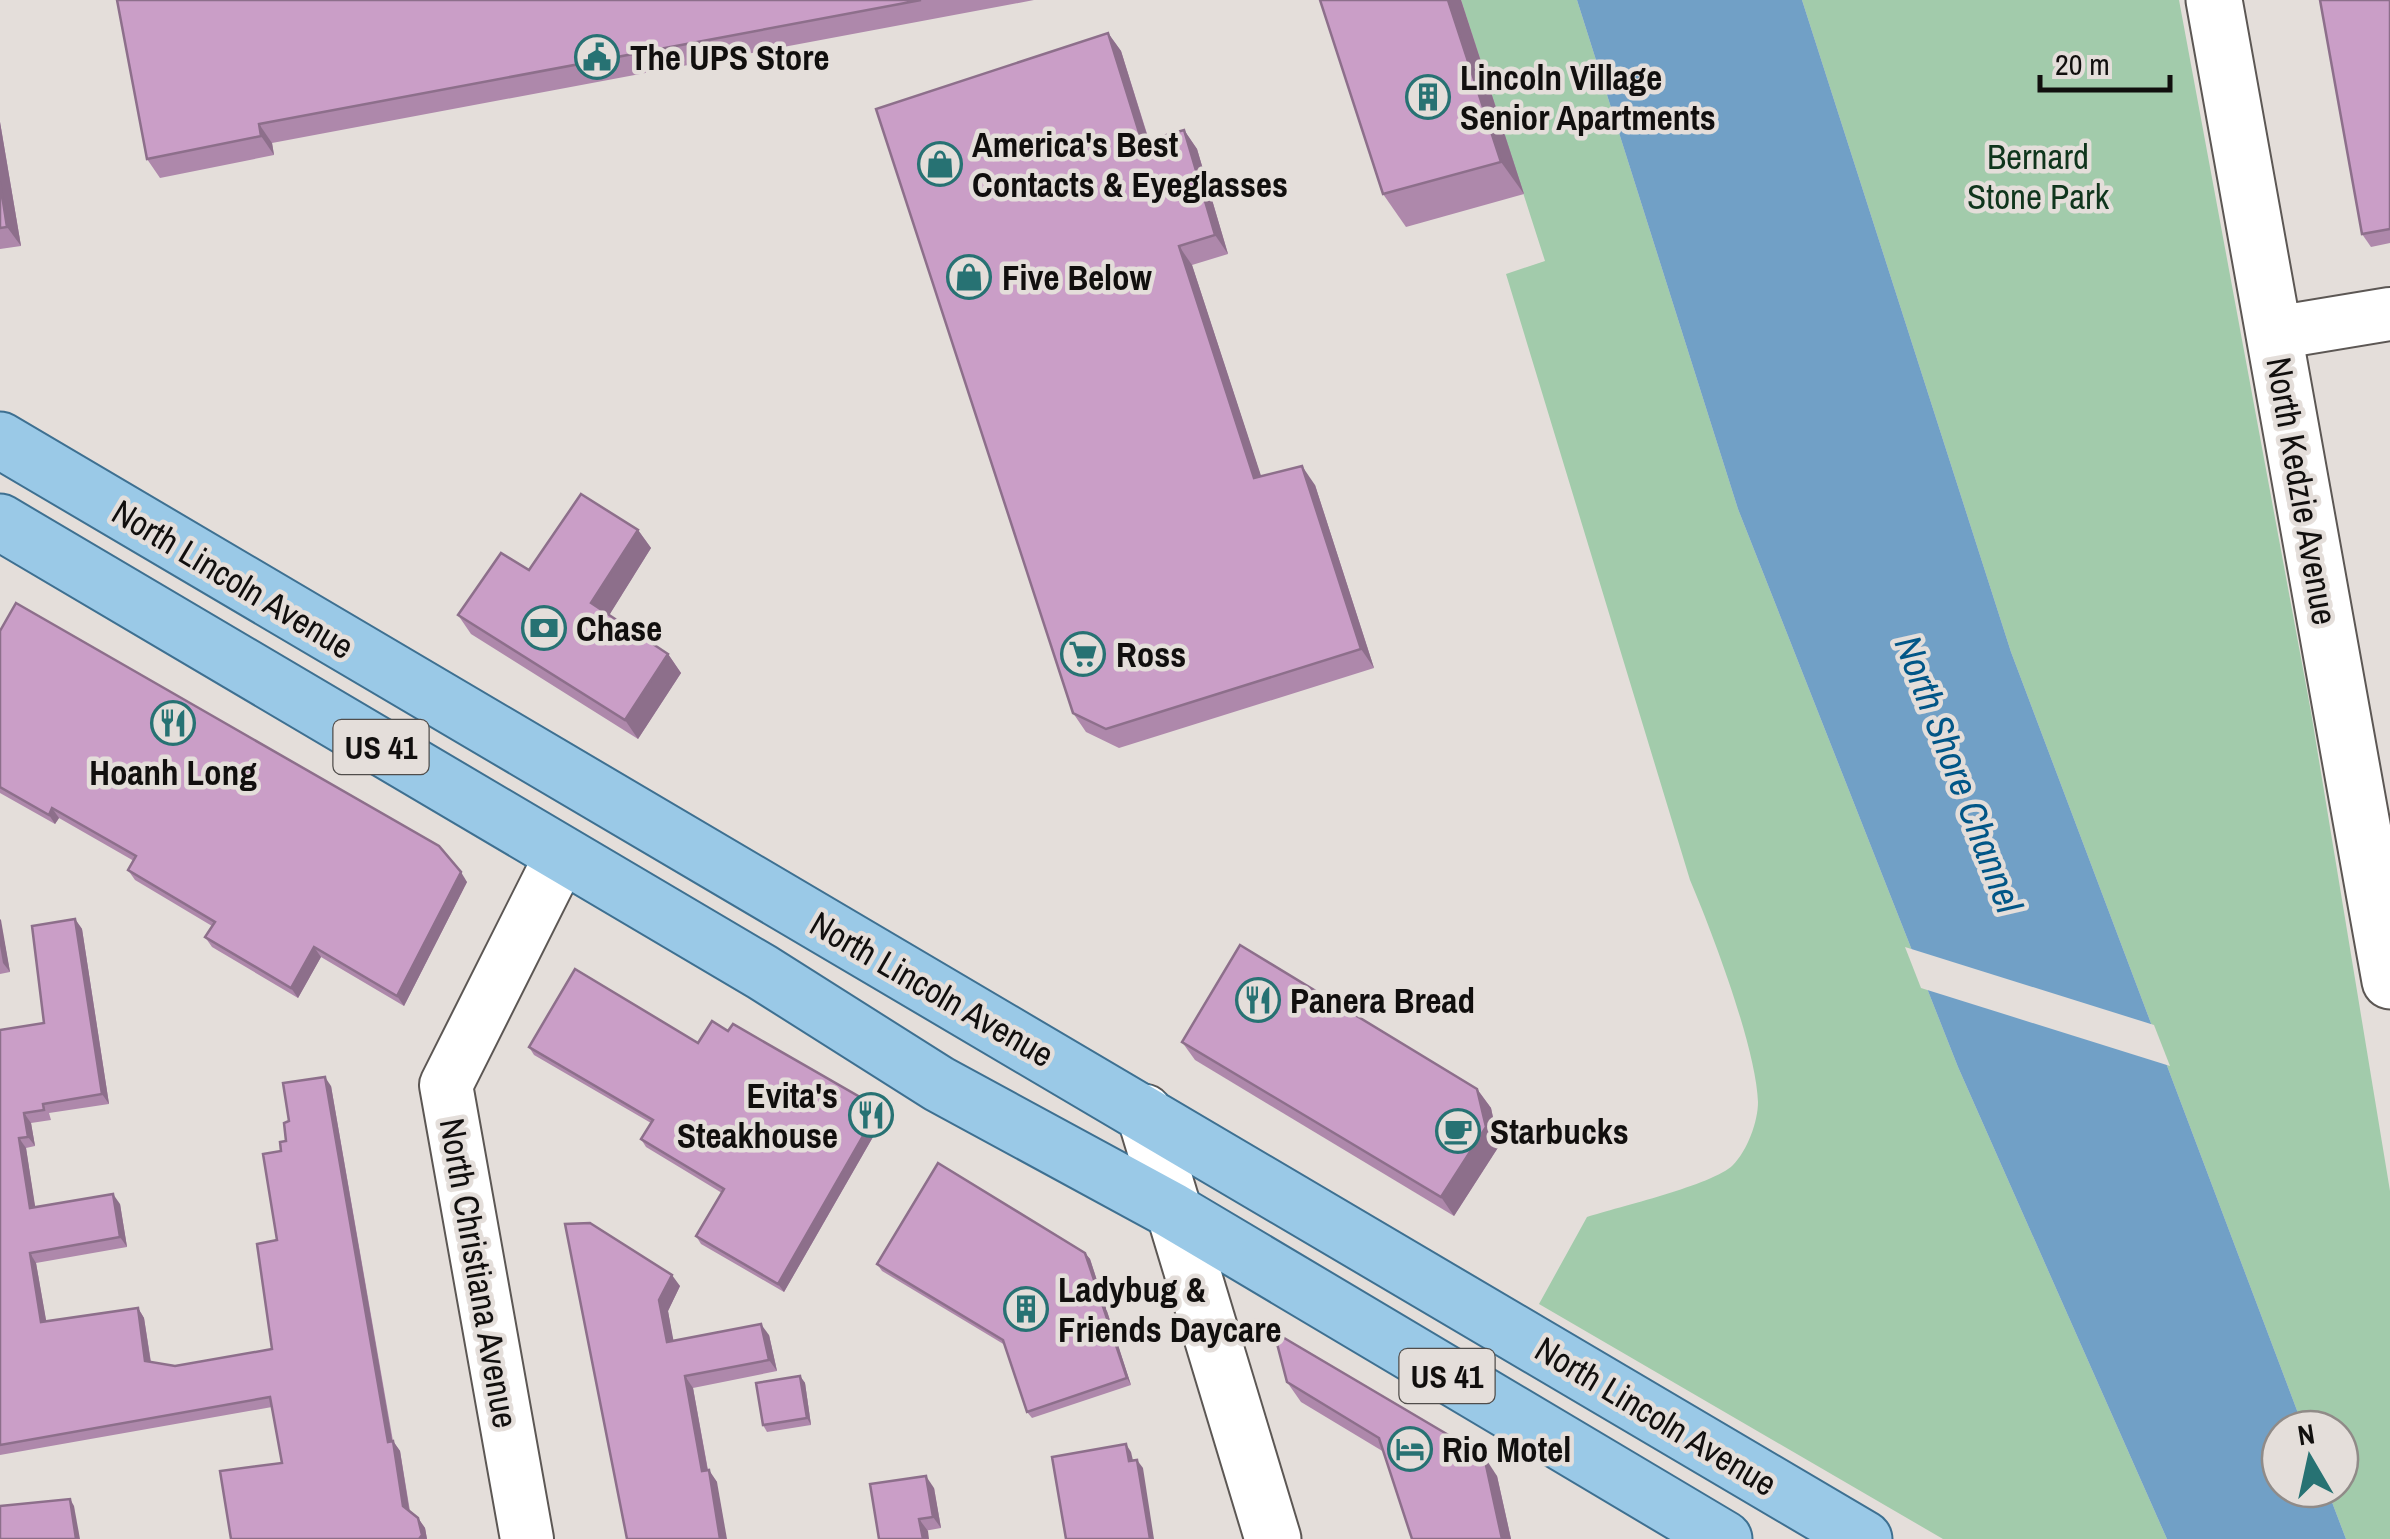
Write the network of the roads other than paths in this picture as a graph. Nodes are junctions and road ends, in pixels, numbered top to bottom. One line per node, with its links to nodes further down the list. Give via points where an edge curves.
1 (2214, 0): 3 (street, North Kedzie Avenue)
2 (2390, 314): 3 (street)
3 (2274, 334): 7 (street, North Kedzie Avenue)
4 (0, 440): 8 (main road, North Lincoln Avenue / US 41)
5 (0, 522): 6 (main road, North Lincoln Avenue / US 41)
6 (562, 854): 9 (main road, North Lincoln Avenue / US 41, via 938,1084); 10 (street, North Christiana Avenue, via 446,1085)
7 (2388, 960)
8 (1144, 1112): 9 (street); 13 (main road, North Lincoln Avenue / US 41)
9 (1171, 1210): 11 (street); 12 (main road, North Lincoln Avenue / US 41)
10 (527, 1539)
11 (1272, 1539)
12 (1724, 1539)
13 (1864, 1539)

